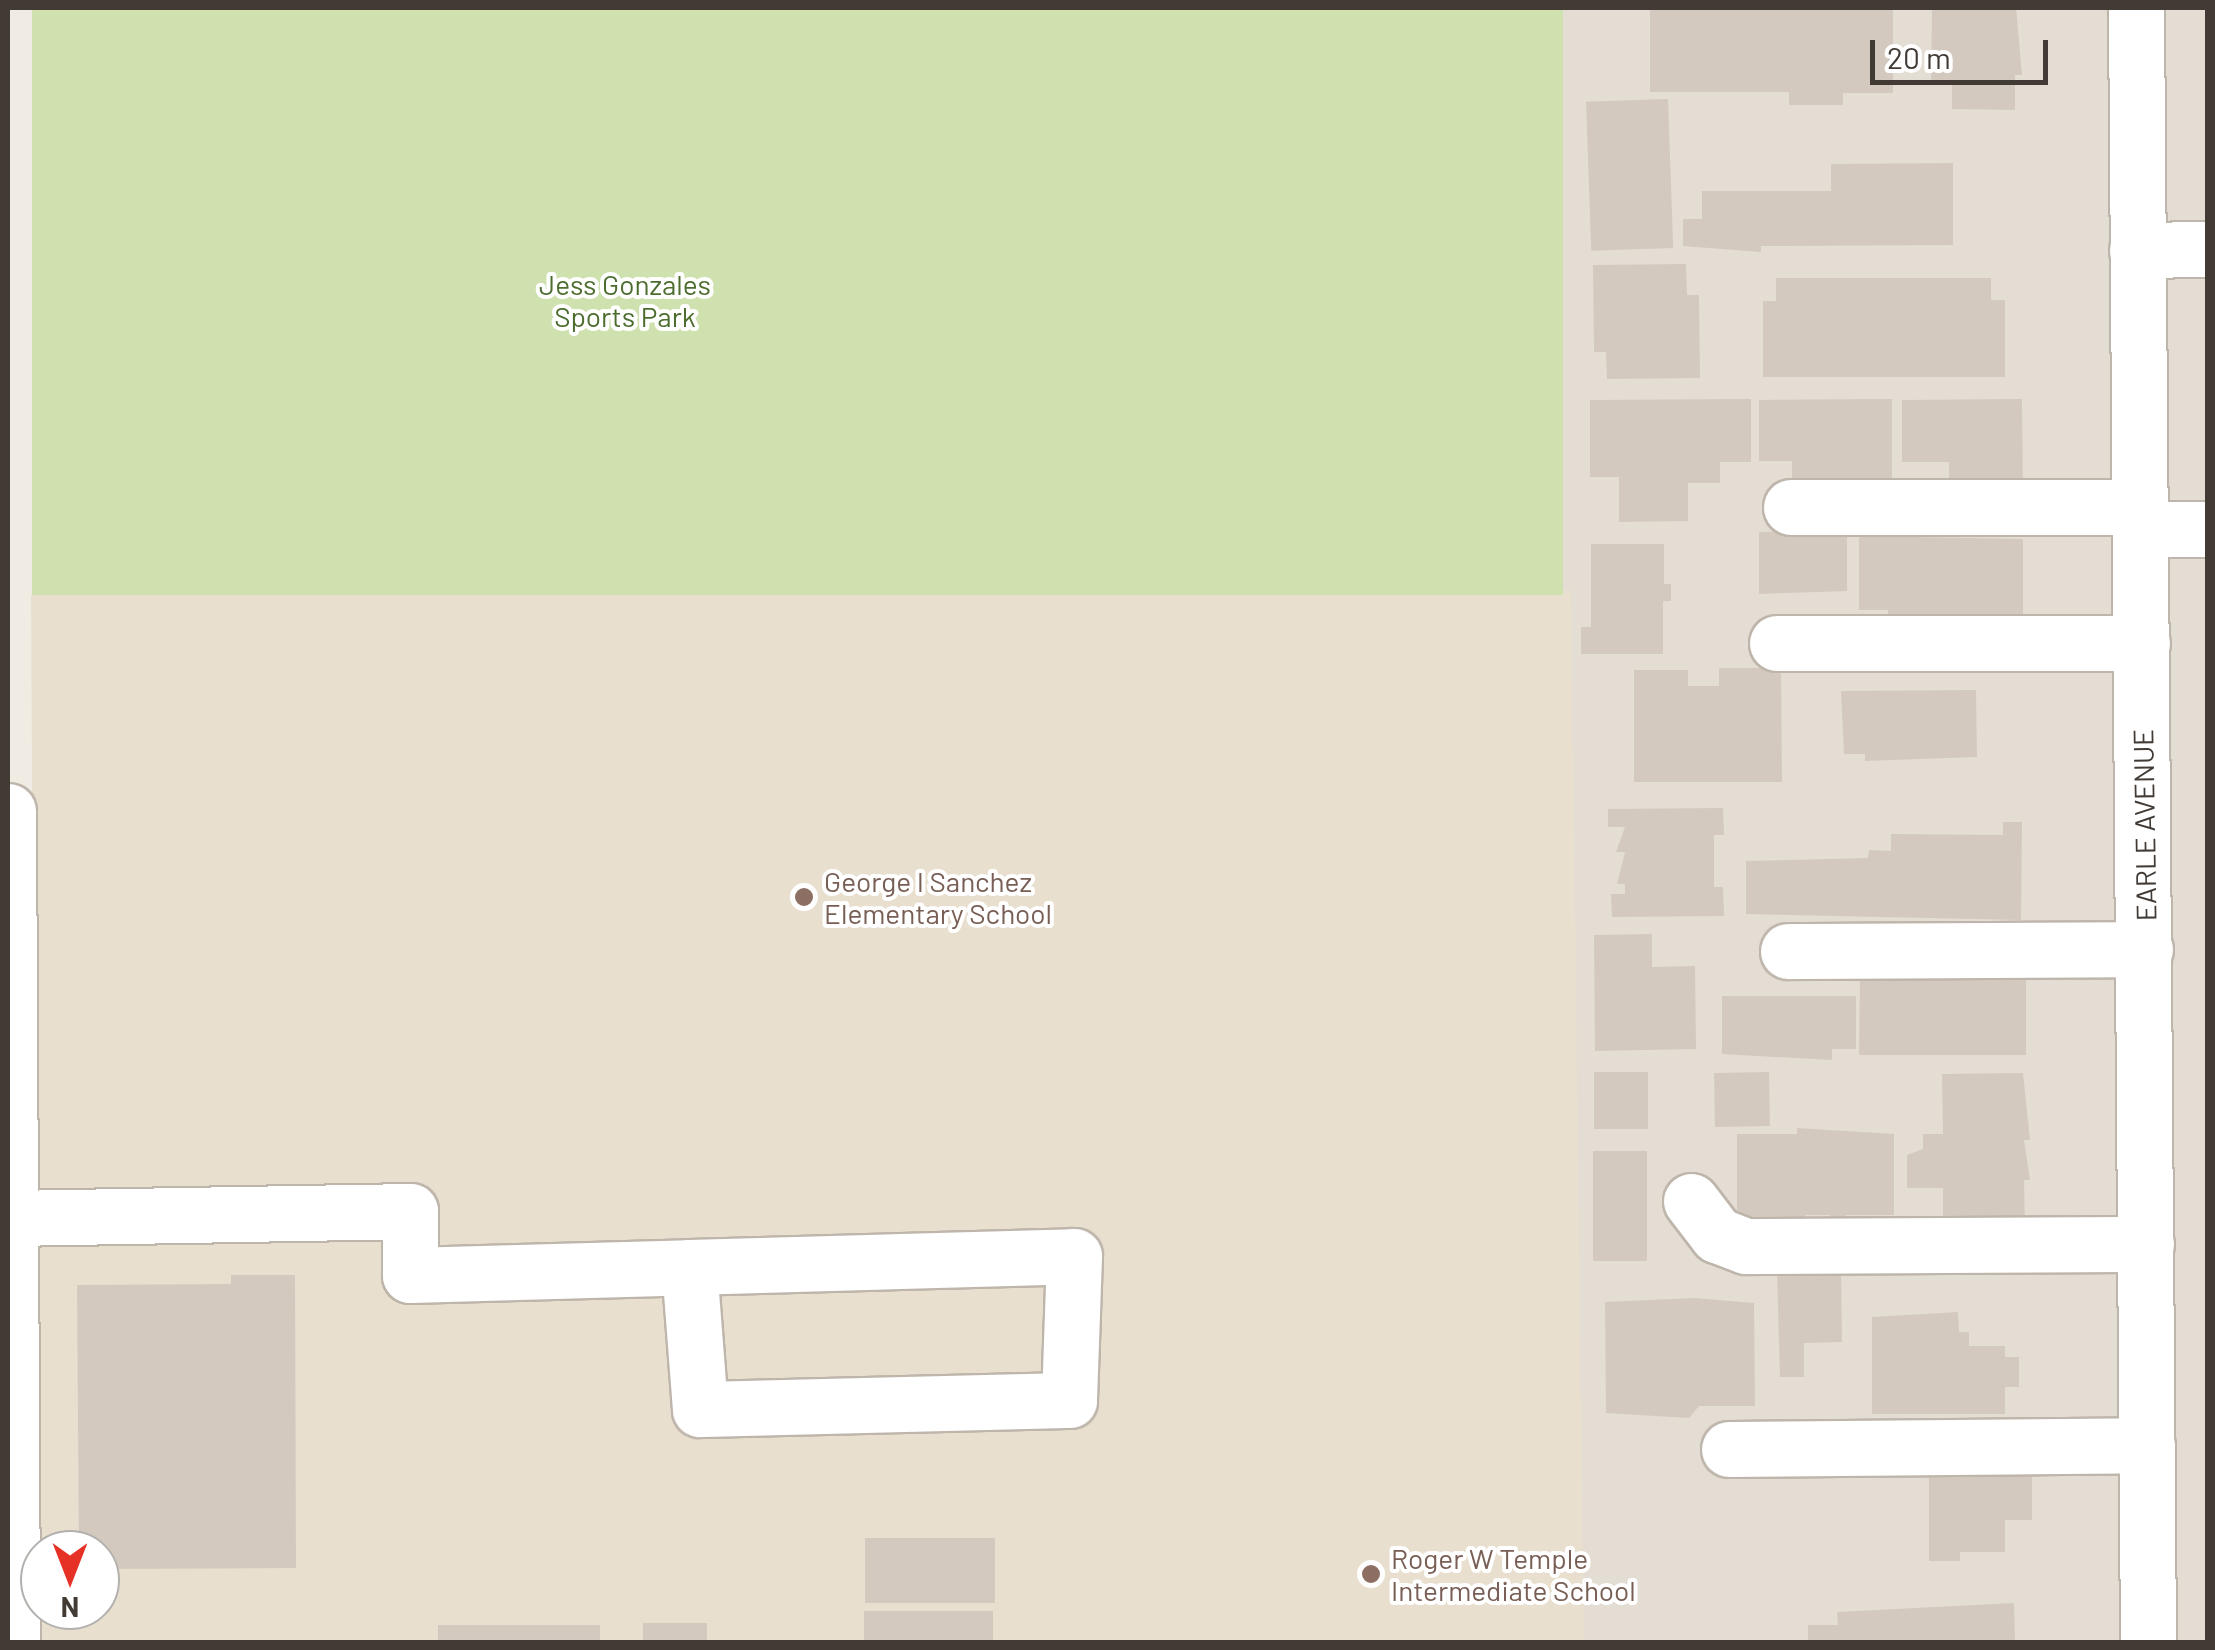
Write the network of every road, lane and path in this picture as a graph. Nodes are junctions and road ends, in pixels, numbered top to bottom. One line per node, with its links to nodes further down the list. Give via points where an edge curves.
1 (2136, 8): 3 (street, EARLE AVENUE)
2 (2208, 249): 3 (street)
3 (2137, 250): 5 (street, EARLE AVENUE)
4 (1791, 507): 5 (street)
5 (2139, 518): 6 (street); 8 (street, EARLE AVENUE)
6 (2208, 529)
7 (1776, 642): 8 (street)
8 (2142, 642): 10 (street, EARLE AVENUE)
9 (8, 811): 12 (street)
10 (2145, 949): 11 (street); 14 (street, EARLE AVENUE)
11 (1788, 951)
12 (10, 1198): 15 (street, via 410,1211 410,1275); 18 (street)
13 (1691, 1202): 14 (street, via 1717,1235 1746,1246)
14 (2146, 1244): 16 (street, EARLE AVENUE)
15 (690, 1267): 15 (street, via 1074,1256 1069,1400 700,1409)
16 (2147, 1445): 17 (street); 19 (street, EARLE AVENUE)
17 (1729, 1449)
18 (12, 1642)
19 (2148, 1642)

